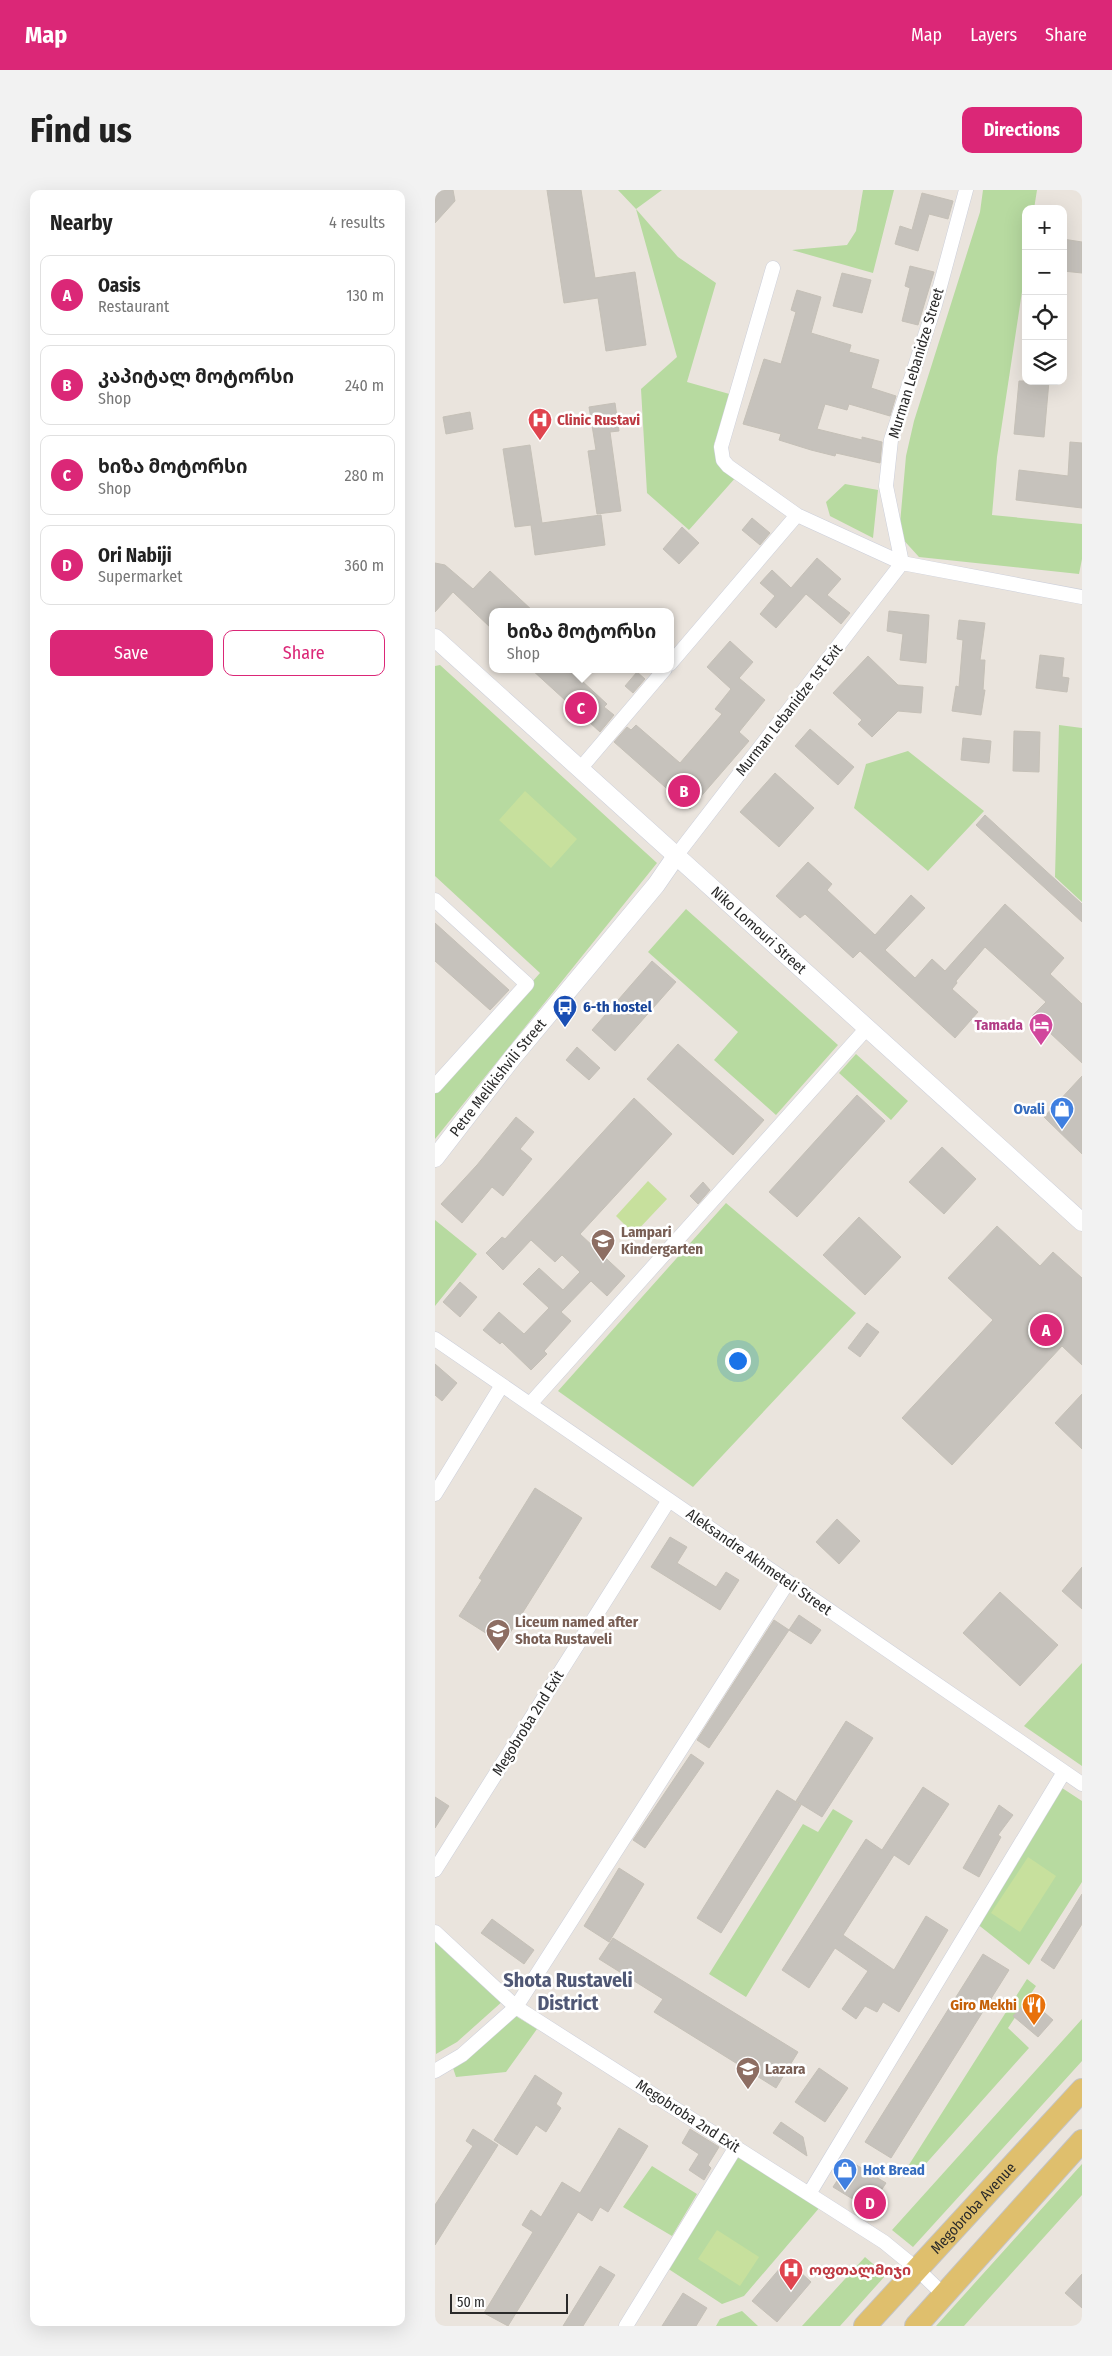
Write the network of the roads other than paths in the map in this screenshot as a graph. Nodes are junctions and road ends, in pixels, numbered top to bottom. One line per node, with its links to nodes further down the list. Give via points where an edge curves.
1 (966, 190): 4 (street, Murman Lebanidze Street, via 935,305 891,440 885,486)
2 (773, 268): 3 (street, via 721,453 728,466)
3 (797, 514): 4 (street); 7 (street)
4 (902, 563): 5 (street); 10 (street, Murman Lebanidze 1st Exit)
5 (1082, 597)
6 (437, 643): 9 (street, Niko Lomouri Street)
7 (674, 659)
8 (662, 673): 9 (street)
9 (580, 769): 10 (street, Niko Lomouri Street)
10 (677, 856): 12 (street, Niko Lomouri Street); 14 (street, Petre Melikishvili Street, via 513,1056)
11 (435, 900): 13 (street, via 527,984)
12 (867, 1028): 15 (street, Niko Lomouri Street); 18 (street)
13 (435, 1086)
14 (435, 1158)
15 (1082, 1222)
16 (435, 1339): 17 (street, Aleksandre Akhmeteli Street)
17 (502, 1385): 18 (street, Aleksandre Akhmeteli Street); 19 (street)
18 (530, 1404): 20 (street, Aleksandre Akhmeteli Street)
19 (435, 1494)
20 (669, 1500): 21 (street, Aleksandre Akhmeteli Street); 24 (street, Megobroba 2nd Exit)
21 (788, 1582): 22 (street, Aleksandre Akhmeteli Street); 26 (street)
22 (1064, 1772): 23 (street, Aleksandre Akhmeteli Street); 31 (street)
23 (1082, 1784)
24 (435, 1870)
25 (435, 1932): 26 (street, Megobroba 2nd Exit)
26 (516, 2006): 27 (street, via 462,2055); 30 (street, Megobroba 2nd Exit)
27 (435, 2071)
28 (1082, 2090): 32 (main road, Megobroba Avenue)
29 (1082, 2142): 33 (main road)
30 (736, 2147): 31 (street, Megobroba 2nd Exit); 34 (street)
31 (809, 2194): 32 (street, Megobroba 2nd Exit, via 884,2242)
32 (917, 2269): 33 (street, Megobroba 2nd Exit); 35 (main road, Megobroba Avenue)
33 (944, 2295): 36 (main road)
34 (627, 2326)
35 (865, 2326)
36 (916, 2326)

